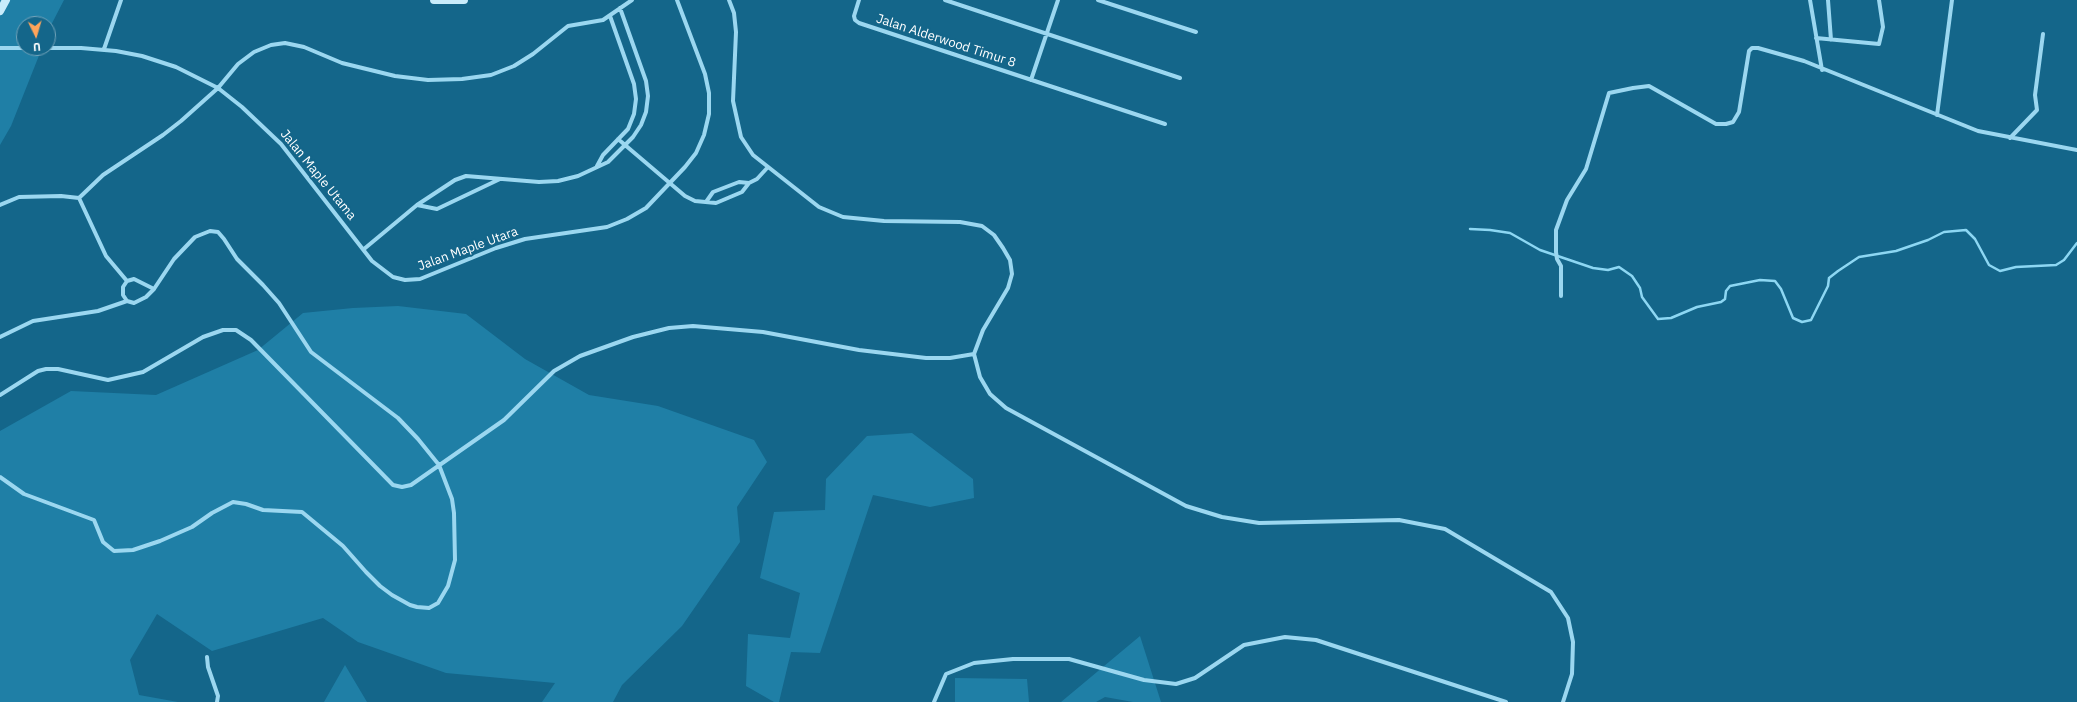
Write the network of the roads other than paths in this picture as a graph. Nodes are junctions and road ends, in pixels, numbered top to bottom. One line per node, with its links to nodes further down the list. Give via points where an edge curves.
1 (6, 0): 17 (street)
2 (121, 0): 25 (street)
3 (434, 0): 4 (street)
4 (464, 0)
5 (632, 0): 16 (street)
6 (677, 0): 39 (street, Jalan Maple Utara, via 705,74 709,93 709,114 696,153)
7 (729, 0): 37 (street, via 734,12 736,32 733,101 736,120 741,137 753,155)
8 (859, 0): 28 (street, Jalan Alderwood Timur 8, via 855,20)
9 (945, 0): 20 (street)
10 (1058, 0): 20 (street)
11 (1098, 0): 19 (street)
12 (1810, 0): 22 (street)
13 (1828, 0): 23 (street)
14 (1880, 0): 23 (street, via 1884,27 1879,44)
15 (1952, 0): 30 (street)
16 (620, 8): 18 (street); 34 (street, via 646,81 648,96 641,125)
17 (0, 11)
18 (610, 16): 29 (street, via 603,20 568,26 533,54 514,66 491,75 435,80 395,76 342,63 304,47 285,43 254,52 238,64); 33 (street, via 634,84 636,99 634,114 628,128)
19 (1196, 32)
20 (1047, 34): 27 (street); 28 (street)
21 (2043, 34): 32 (street, via 2035,95 2037,110)
22 (1816, 38): 23 (street); 26 (street)
23 (1831, 40)
24 (0, 48): 25 (street, Jalan Maple Utama)
25 (104, 49): 29 (street, Jalan Maple Utama, via 162,62)
26 (1822, 70): 30 (street); 48 (street, via 1804,61 1752,48 1749,52 1739,112 1733,122 1726,124 1716,124 1649,86 1609,93 1586,169 1567,200 1556,230 1556,258 1561,266)
27 (1180, 78)
28 (1031, 80): 31 (street, Jalan Alderwood Timur 8)
29 (218, 88): 41 (street, via 163,135 102,175); 45 (street, Jalan Maple Utama, via 281,144)
30 (1937, 115): 32 (street, via 1978,131)
31 (1166, 124)
32 (2010, 138): 35 (street)
33 (618, 139): 34 (street); 36 (street)
34 (625, 145): 36 (street, via 608,162); 39 (street)
35 (2077, 150)
36 (597, 166): 38 (street, via 578,176 558,182)
37 (768, 167): 40 (street, via 757,179); 51 (street, via 819,207 843,216 884,221 960,222 982,226 994,236 1010,260 1012,274 1008,288 983,330)
38 (500, 179): 44 (street, via 437,208); 44 (street, via 466,176 455,180)
39 (670, 183): 42 (street, via 685,196 695,201); 45 (street, Jalan Maple Utara, via 646,208 607,227 525,239 420,279 405,280 393,277 372,261)
40 (749, 183): 42 (street, via 742,192 716,203); 42 (street, via 739,182 713,192)
41 (79, 198): 43 (street, via 19,197); 46 (street, via 106,256)
42 (706, 202)
43 (0, 205)
44 (417, 205): 45 (street)
45 (364, 249)
46 (127, 281): 47 (street, via 134,279); 49 (street, via 123,287 123,295)
47 (154, 289): 49 (street, via 141,301); 53 (street, via 171,264 195,237 210,230 218,232 237,259 279,303 312,352 398,418)
48 (1561, 296)
49 (127, 301): 50 (street, via 98,311 33,321)
50 (0, 337)
51 (974, 354): 53 (street, via 926,358 860,350 762,332 693,326 668,328 633,337 580,356 554,371 504,420); 59 (street, via 980,377 990,394 1006,408 1186,506 1222,518 1259,524 1399,520 1445,529 1551,592 1564,611 1574,642 1572,674)
52 (0, 395): 53 (street, via 38,371 46,369 58,369 108,380 143,372 203,337 223,330 236,330 251,340 393,485 411,485)
53 (439, 466): 54 (street, via 452,499 456,548 448,586 438,603 429,608 410,605 380,586 343,546 302,512 263,510 233,502 192,527 160,541 133,550 114,551 103,542 94,520 24,494)
54 (0, 477)
55 (207, 657): 56 (street, via 218,696)
56 (217, 702)
57 (934, 702): 58 (street, via 946,674 974,663 1013,659 1070,659 1144,680 1176,684 1195,678 1244,645 1285,637 1316,640)
58 (1506, 702)
59 (1563, 702)

